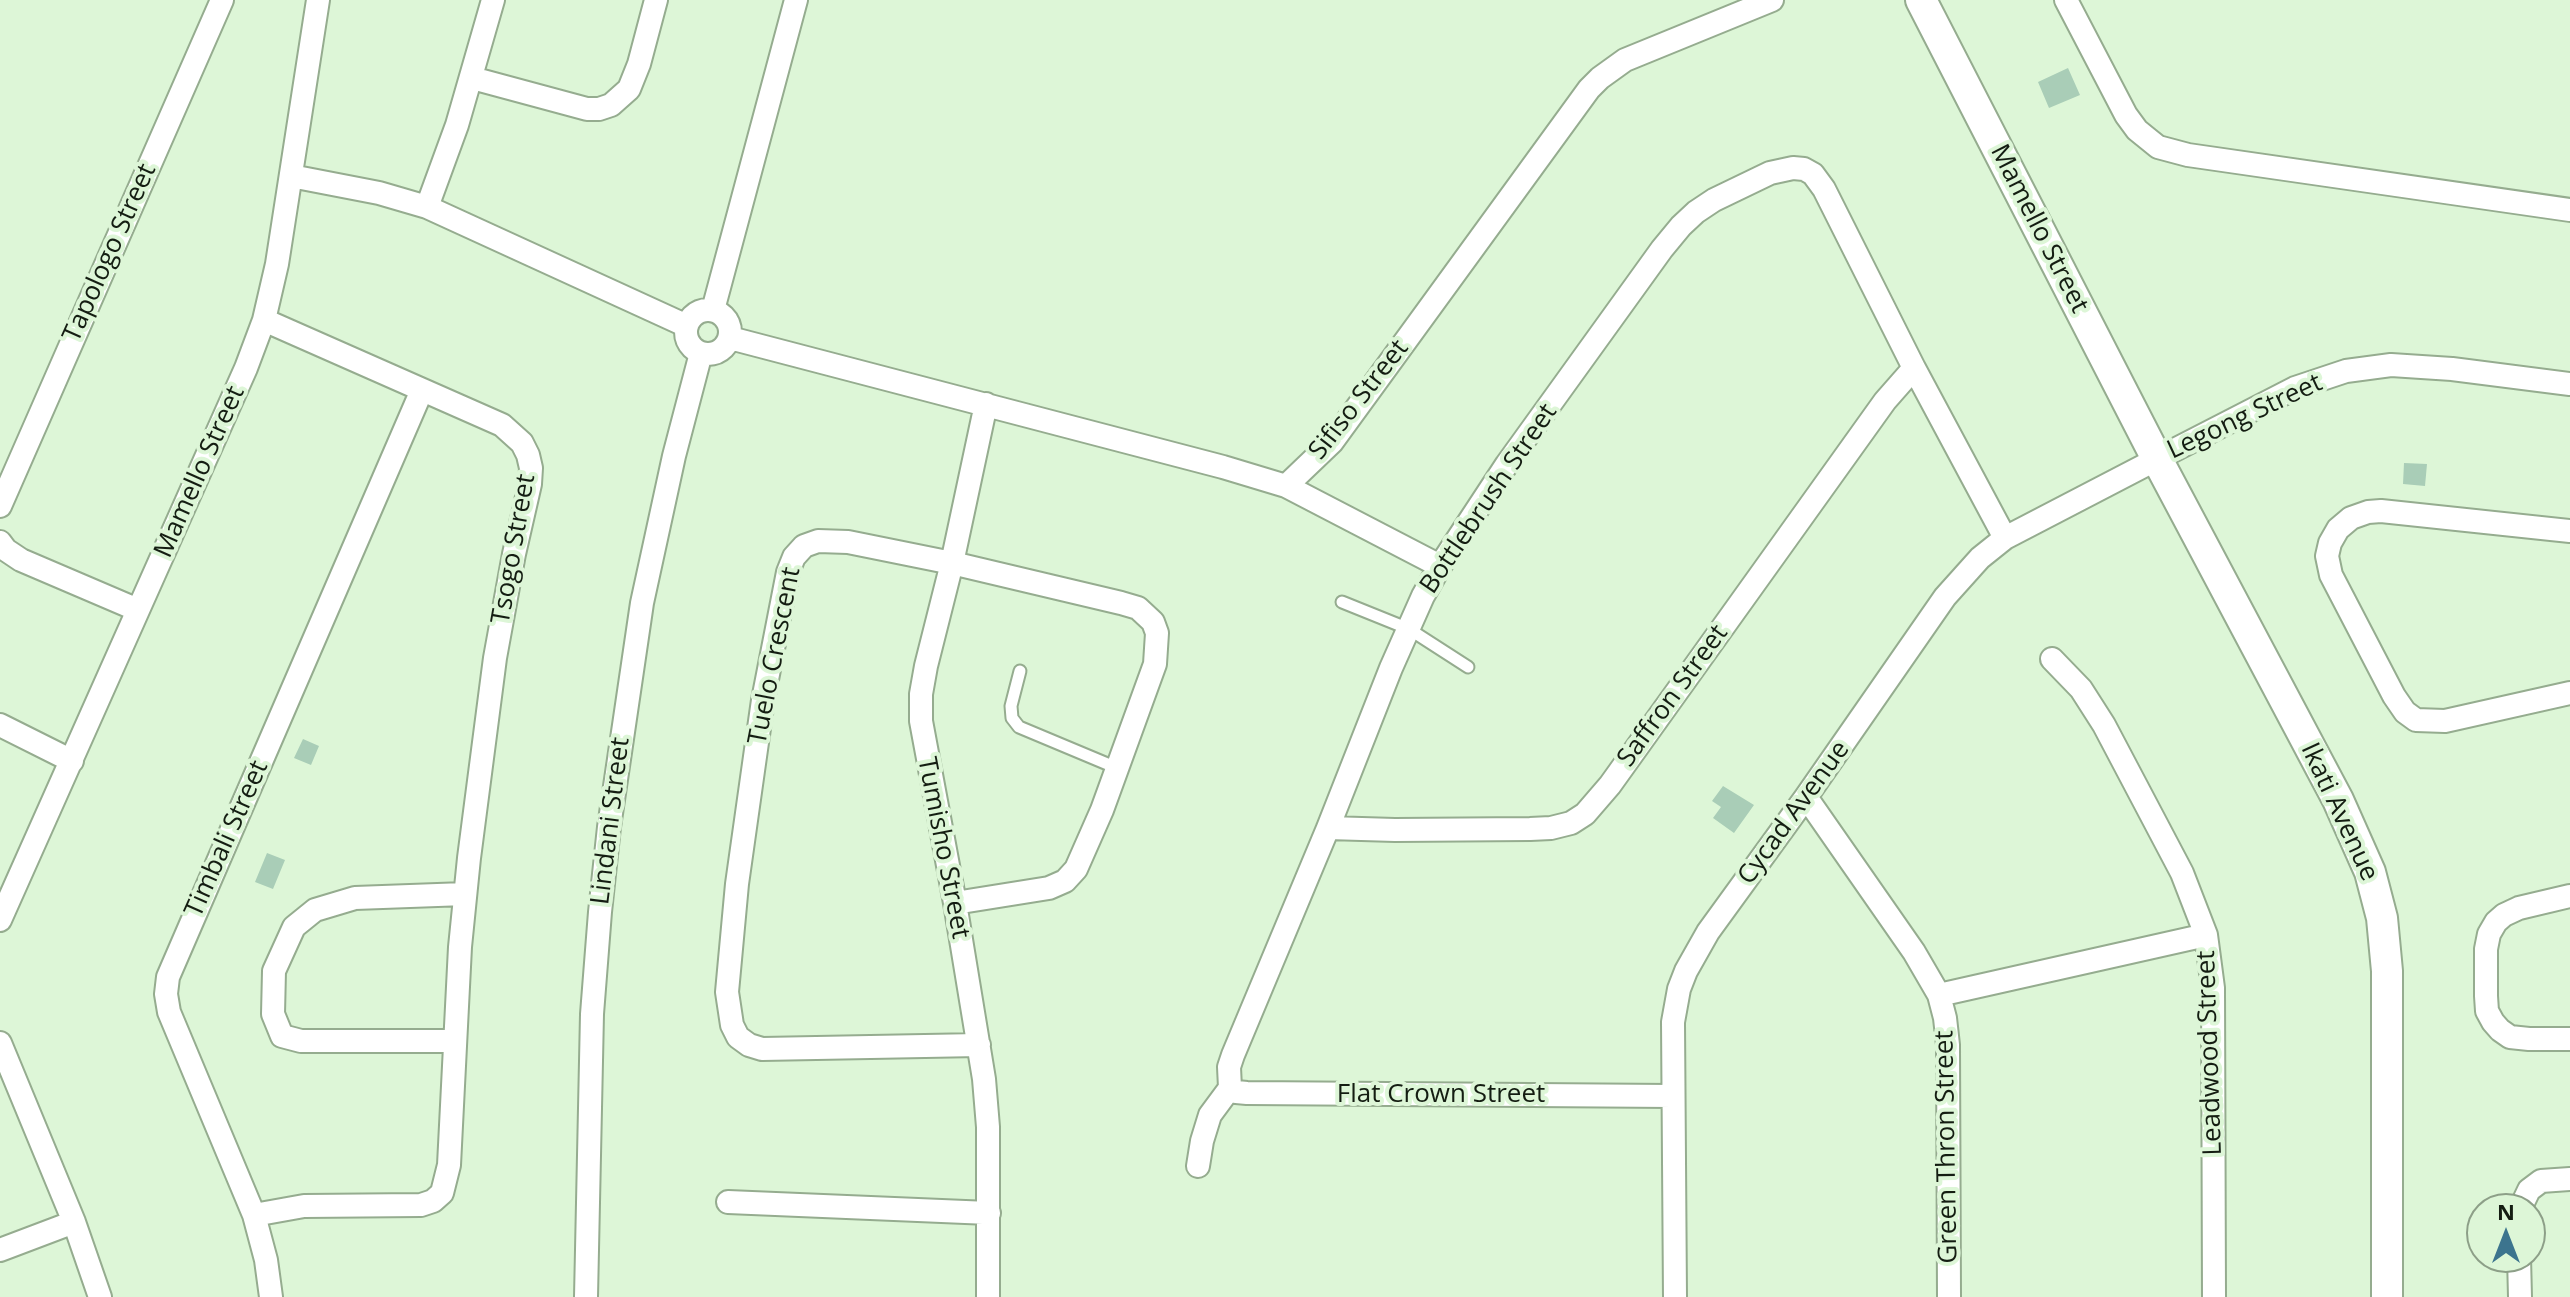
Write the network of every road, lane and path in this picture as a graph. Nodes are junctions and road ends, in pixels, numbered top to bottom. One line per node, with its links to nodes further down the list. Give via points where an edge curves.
1 (222, 0): 24 (street, Tapologo Street)
2 (318, 0): 10 (street, Mamello Street)
3 (493, 0): 9 (street)
4 (656, 0): 9 (street, via 629,89 611,105 587,109)
5 (796, 0): 13 (street)
6 (1772, 0): 23 (street, Sifiso Street, via 1625,60 1600,78 1350,418)
7 (1921, 0): 22 (street, Mamello Street)
8 (2066, 0): 12 (street, via 2119,103 2137,130 2158,147)
9 (472, 78): 11 (street)
10 (291, 176): 11 (street); 14 (street, Mamello Street)
11 (427, 207): 15 (street)
12 (2570, 210)
13 (713, 310): 15 (street, via 694,315); 16 (street, via 728,320)
14 (264, 320): 20 (street, Tsogo Street); 31 (street, Mamello Street)
15 (687, 326): 17 (street, via 689,342)
16 (730, 338): 17 (street, via 717,353); 21 (street)
17 (701, 353): 65 (street, Lindani Street, via 642,603 609,827 592,1014)
18 (1914, 368): 26 (street); 29 (street, Bottlebrush Street, via 1813,174 1793,168 1770,173 1714,200 1681,226 1507,464); 41 (street, Saffron Street, via 1585,814 1571,823 1530,829)
19 (2570, 384): 22 (street, Legong Street, via 2391,365 2346,371 2295,388)
20 (422, 390): 42 (street, Tsogo Street, via 502,425 522,443 531,468 495,658); 59 (street, Timbali Street, via 168,977 175,1030)
21 (986, 404): 23 (street); 28 (street, Tumisho Street)
22 (2157, 459): 26 (street, Cycad Avenue); 70 (street, Ikati Avenue, via 2338,800 2376,896 2387,971)
23 (1286, 486): 29 (street)
24 (0, 506)
25 (2570, 531): 36 (street, via 2368,512 2338,529 2327,556 2331,575 2394,696 2416,720 2445,721)
26 (2005, 538): 40 (street, Cycad Avenue, via 1945,597)
27 (0, 542): 31 (street, via 21,560)
28 (952, 563): 39 (street, Tuelo Crescent, via 1121,603 1138,608 1153,622 1155,664); 44 (street, Tumisho Street, via 926,666 921,721); 51 (street, Tuelo Crescent, via 833,539 804,546 794,557 763,700 737,884 728,1011 738,1037 762,1049)
29 (1440, 566): 32 (street, Bottlebrush Street)
30 (1342, 602): 32 (lane)
31 (138, 610): 38 (street, Mamello Street)
32 (1409, 629): 34 (lane); 41 (street, Bottlebrush Street)
33 (2052, 659): 46 (street, Leadwood Street, via 2081,689 2104,725 2182,873)
34 (1468, 667)
35 (1020, 671): 39 (lane, via 1011,706 1019,727)
36 (2570, 693)
37 (0, 725): 38 (street)
38 (72, 761): 45 (street, Mamello Street)
39 (1117, 768): 44 (street, Tuelo Crescent, via 1084,853 1065,881)
40 (1806, 797): 47 (street, Green Thron Street); 53 (street, Cycad Avenue, via 1708,932 1686,971 1673,1022)
41 (1328, 828): 52 (street, Bottlebrush Street)
42 (465, 894): 49 (street, Tsogo Street); 49 (street, via 355,898 315,910 294,927 274,971 273,1014 282,1036 301,1041)
43 (2570, 896): 48 (street, via 2519,908 2496,922 2486,949 2486,996 2493,1022 2510,1037)
44 (955, 903): 51 (street, Tumisho Street)
45 (0, 920)
46 (2206, 935): 47 (street); 69 (street, Leadwood Street, via 2213,988)
47 (1939, 995): 68 (street, Green Thron Street, via 1948,1045)
48 (2570, 1039)
49 (455, 1041): 59 (street, Tsogo Street, via 449,1165 442,1193 433,1201 404,1207 304,1206)
50 (0, 1043): 60 (street)
51 (979, 1045): 58 (street, Tumisho Street, via 988,1127)
52 (1230, 1078): 53 (street, Flat Crown Street, via 1236,1092 1247,1093); 54 (street, Bottlebrush Street, via 1210,1115)
53 (1673, 1096): 67 (street, Cycad Avenue)
54 (1198, 1166)
55 (2570, 1179): 56 (street, via 2541,1181)
56 (2528, 1193)
57 (728, 1202): 58 (street)
58 (989, 1213): 66 (street, Tumisho Street)
59 (254, 1215): 64 (street, Timbali Street)
60 (74, 1222): 61 (street); 63 (street)
61 (0, 1250)
62 (2519, 1273): 71 (street)
63 (100, 1297)
64 (271, 1297)
65 (586, 1297)
66 (988, 1297)
67 (1675, 1297)
68 (1949, 1297)
69 (2214, 1297)
70 (2387, 1297)
71 (2520, 1297)

